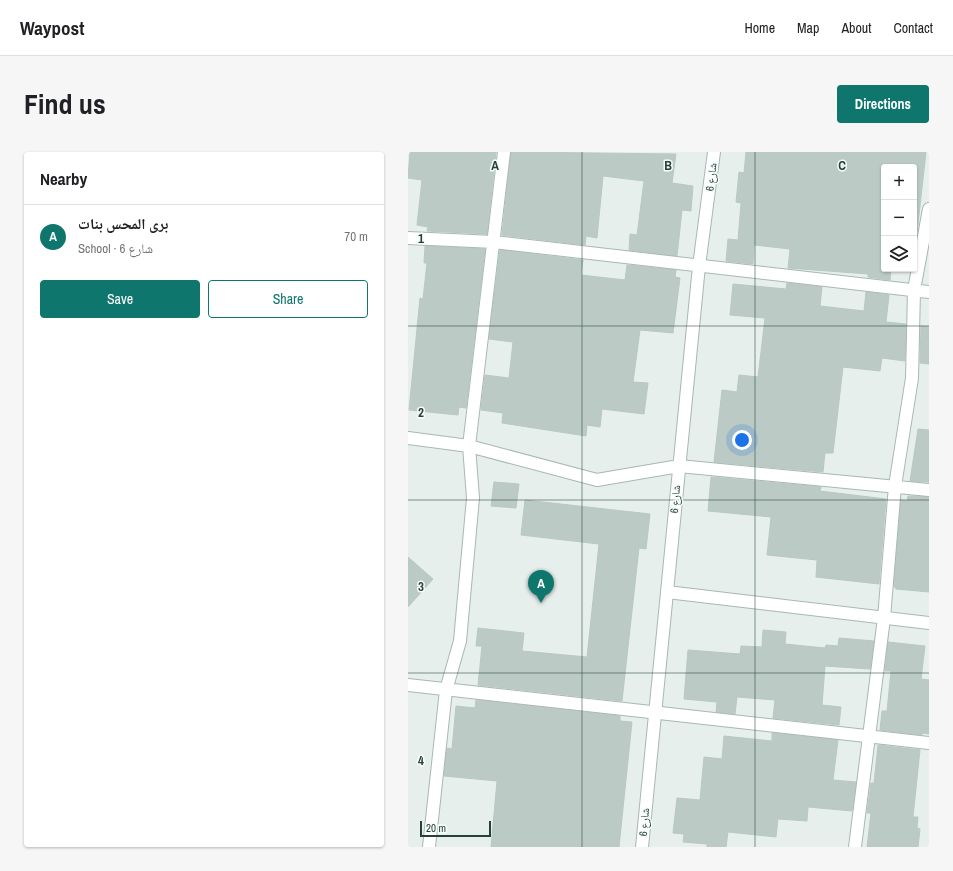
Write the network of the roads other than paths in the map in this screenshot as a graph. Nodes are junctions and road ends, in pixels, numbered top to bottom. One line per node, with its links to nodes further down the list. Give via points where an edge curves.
1 (504, 152): 5 (street)
2 (714, 152): 6 (street, شارع 6)
3 (929, 210): 7 (street)
4 (408, 238): 5 (street)
5 (494, 242): 6 (street); 10 (street)
6 (699, 266): 7 (street); 11 (street, شارع 6)
7 (914, 290): 8 (street); 12 (street, via 912,378)
8 (929, 292)
9 (408, 438): 10 (street)
10 (469, 446): 11 (street, via 597,480); 18 (street, via 474,498 461,633)
11 (678, 466): 12 (street); 14 (street, شارع 6)
12 (895, 486): 13 (street); 15 (street)
13 (929, 490)
14 (667, 592): 15 (street); 19 (street, شارع 6)
15 (884, 618): 16 (street); 20 (street)
16 (929, 623)
17 (408, 685): 18 (street)
18 (446, 690): 19 (street); 22 (street)
19 (654, 714): 20 (street); 23 (street, شارع 6)
20 (869, 737): 21 (street); 24 (street)
21 (929, 743)
22 (430, 847)
23 (642, 847)
24 (855, 847)

